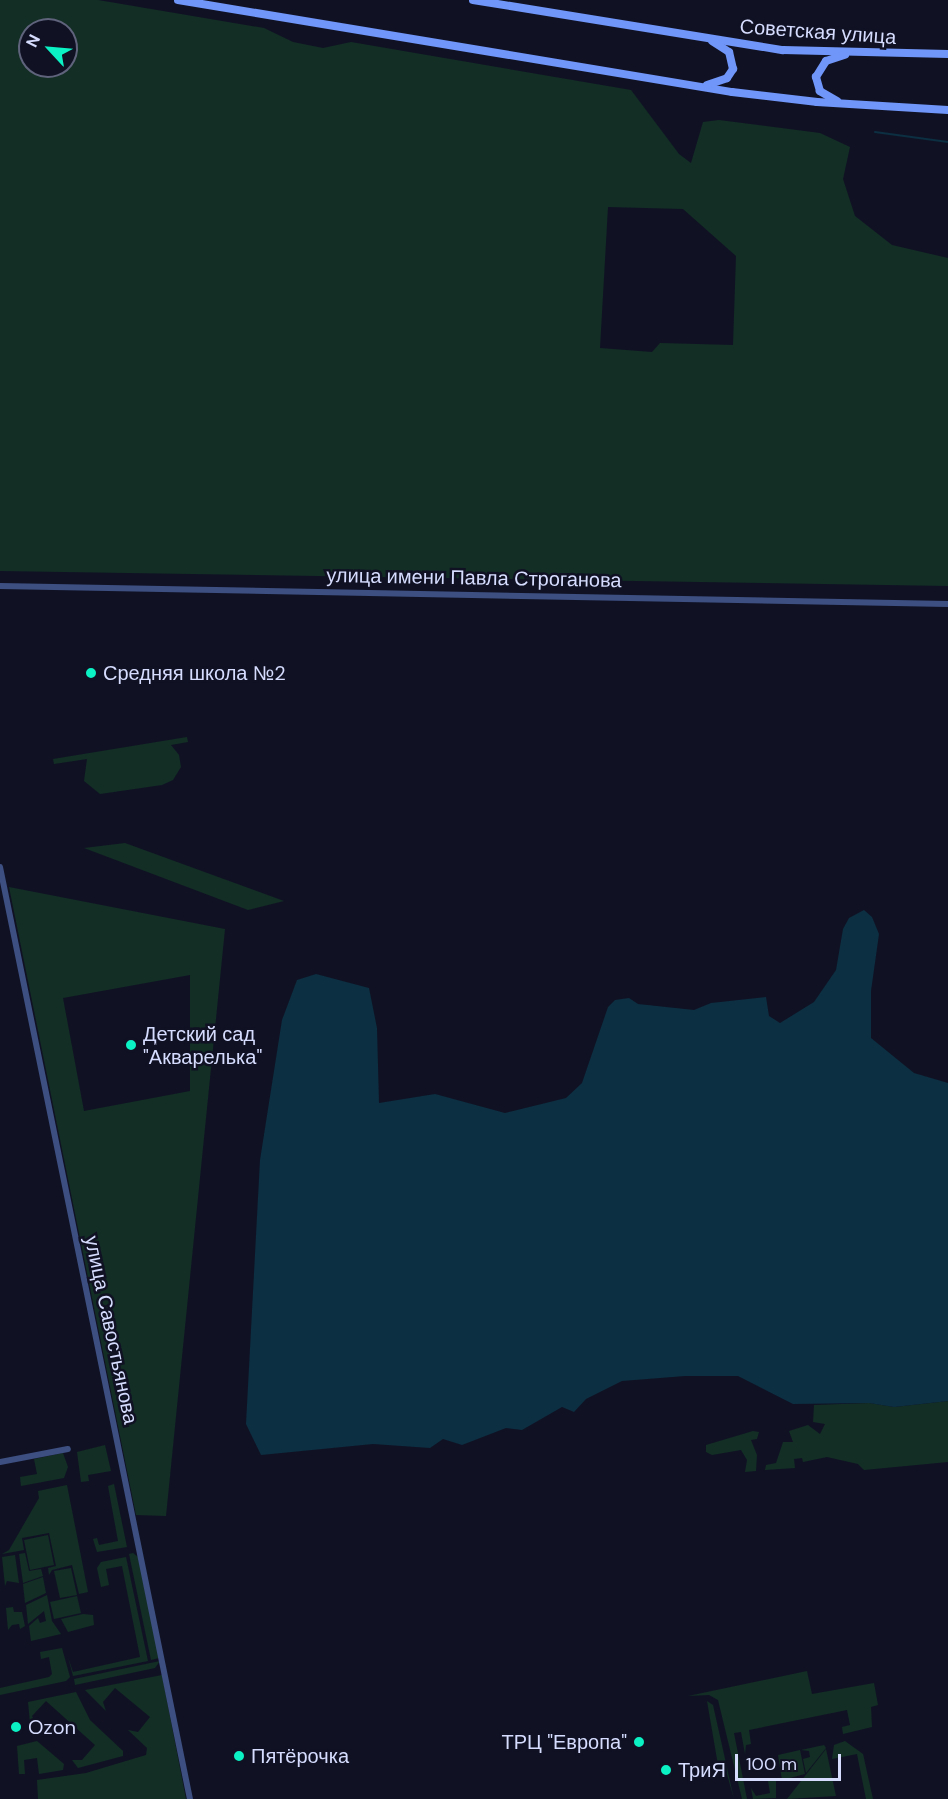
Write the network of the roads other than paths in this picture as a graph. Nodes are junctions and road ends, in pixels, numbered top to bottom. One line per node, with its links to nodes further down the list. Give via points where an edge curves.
1 (178, 0): 6 (main road)
2 (473, 0): 3 (main road, Советская улица)
3 (708, 38): 4 (main road, Советская улица, via 783,50); 6 (main road, via 729,52 733,69 716,84)
4 (851, 54): 5 (main road, Советская улица); 7 (main road, via 826,61 816,76 820,91)
5 (948, 54)
6 (695, 86): 7 (main road)
7 (843, 104): 8 (main road)
8 (948, 110)
9 (0, 586): 10 (street, улица имени Павла Строганова)
10 (948, 604)
11 (0, 867): 14 (street, улица Савостьянова)
12 (68, 1449): 13 (street)
13 (0, 1462)
14 (190, 1799)

